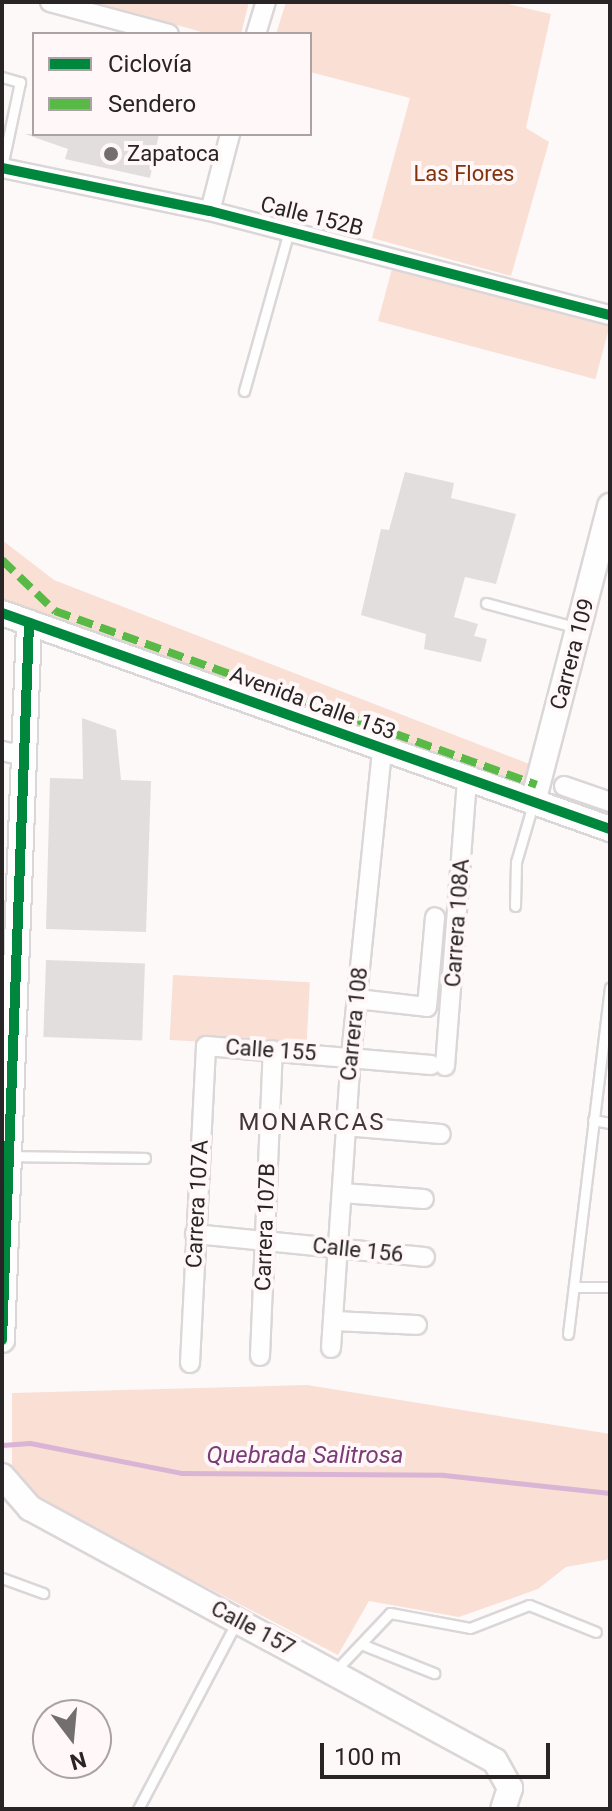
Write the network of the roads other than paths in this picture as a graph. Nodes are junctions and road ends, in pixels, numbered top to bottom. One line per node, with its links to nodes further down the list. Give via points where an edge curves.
1 (50, 2): 3 (street)
2 (266, 2): 4 (street)
3 (162, 32)
4 (257, 32)
5 (2, 77): 6 (lane, via 20,82)
6 (7, 116): 8 (lane)
7 (229, 136): 9 (street)
8 (2, 168): 9 (street, Calle 152B)
9 (210, 211): 10 (street, Calle 152B)
10 (289, 231): 11 (street, Calle 152B); 12 (lane)
11 (610, 315)
12 (244, 391)
13 (610, 506): 17 (street, Carrera 109)
14 (486, 603): 17 (lane)
15 (2, 613): 16 (street, Avenida Calle 153)
16 (29, 623): 18 (street, Avenida Calle 153); 19 (street)
17 (578, 628): 22 (street, Carrera 109)
18 (382, 749): 20 (street, Avenida Calle 153); 30 (street, Carrera 108)
19 (13, 754): 25 (street)
20 (467, 779): 22 (street, Avenida Calle 153); 34 (street, Carrera 108A)
21 (564, 786): 23 (street)
22 (533, 802): 24 (street, Avenida Calle 153); 26 (lane, via 516,862)
23 (610, 802)
24 (610, 829)
25 (11, 850): 28 (street)
26 (515, 906)
27 (435, 917): 30 (street, via 427,1007)
28 (9, 969): 39 (street)
29 (610, 988): 35 (lane)
30 (357, 999): 33 (street, Carrera 108)
31 (206, 1046): 32 (street, Calle 155); 43 (street, Carrera 107A)
32 (273, 1050): 33 (street, Calle 155); 44 (street, Carrera 107B)
33 (351, 1056): 34 (street, Calle 155); 37 (street, Carrera 108)
34 (438, 1066)
35 (593, 1120): 36 (lane); 47 (lane)
36 (610, 1123)
37 (345, 1126): 38 (street); 41 (street, Carrera 108)
38 (441, 1134)
39 (6, 1148): 40 (lane); 49 (street)
40 (145, 1158)
41 (342, 1193): 42 (street); 45 (street, Carrera 108)
42 (424, 1199)
43 (195, 1234): 44 (street, Calle 156); 56 (street, Carrera 107A)
44 (265, 1239): 45 (street, Calle 156); 55 (street, Carrera 107B)
45 (337, 1250): 46 (street, Calle 156); 50 (street, Carrera 108)
46 (425, 1257)
47 (574, 1287): 48 (lane); 52 (lane)
48 (610, 1287)
49 (2, 1316): 53 (street)
50 (333, 1321): 51 (street); 54 (street, Carrera 108)
51 (417, 1325)
52 (568, 1334)
53 (2, 1340)
54 (331, 1348)
55 (260, 1356)
56 (190, 1363)
57 (2, 1476): 60 (street, Calle 157, via 30,1508)
58 (2, 1578): 59 (lane)
59 (43, 1593)
60 (237, 1620): 63 (street, Calle 157); 66 (lane)
61 (596, 1632): 62 (lane, via 529,1605 470,1628 390,1613)
62 (361, 1644): 63 (lane); 64 (lane)
63 (334, 1672): 65 (street, Calle 157, via 495,1761 507,1777)
64 (434, 1673)
65 (509, 1807)
66 (138, 1809)

